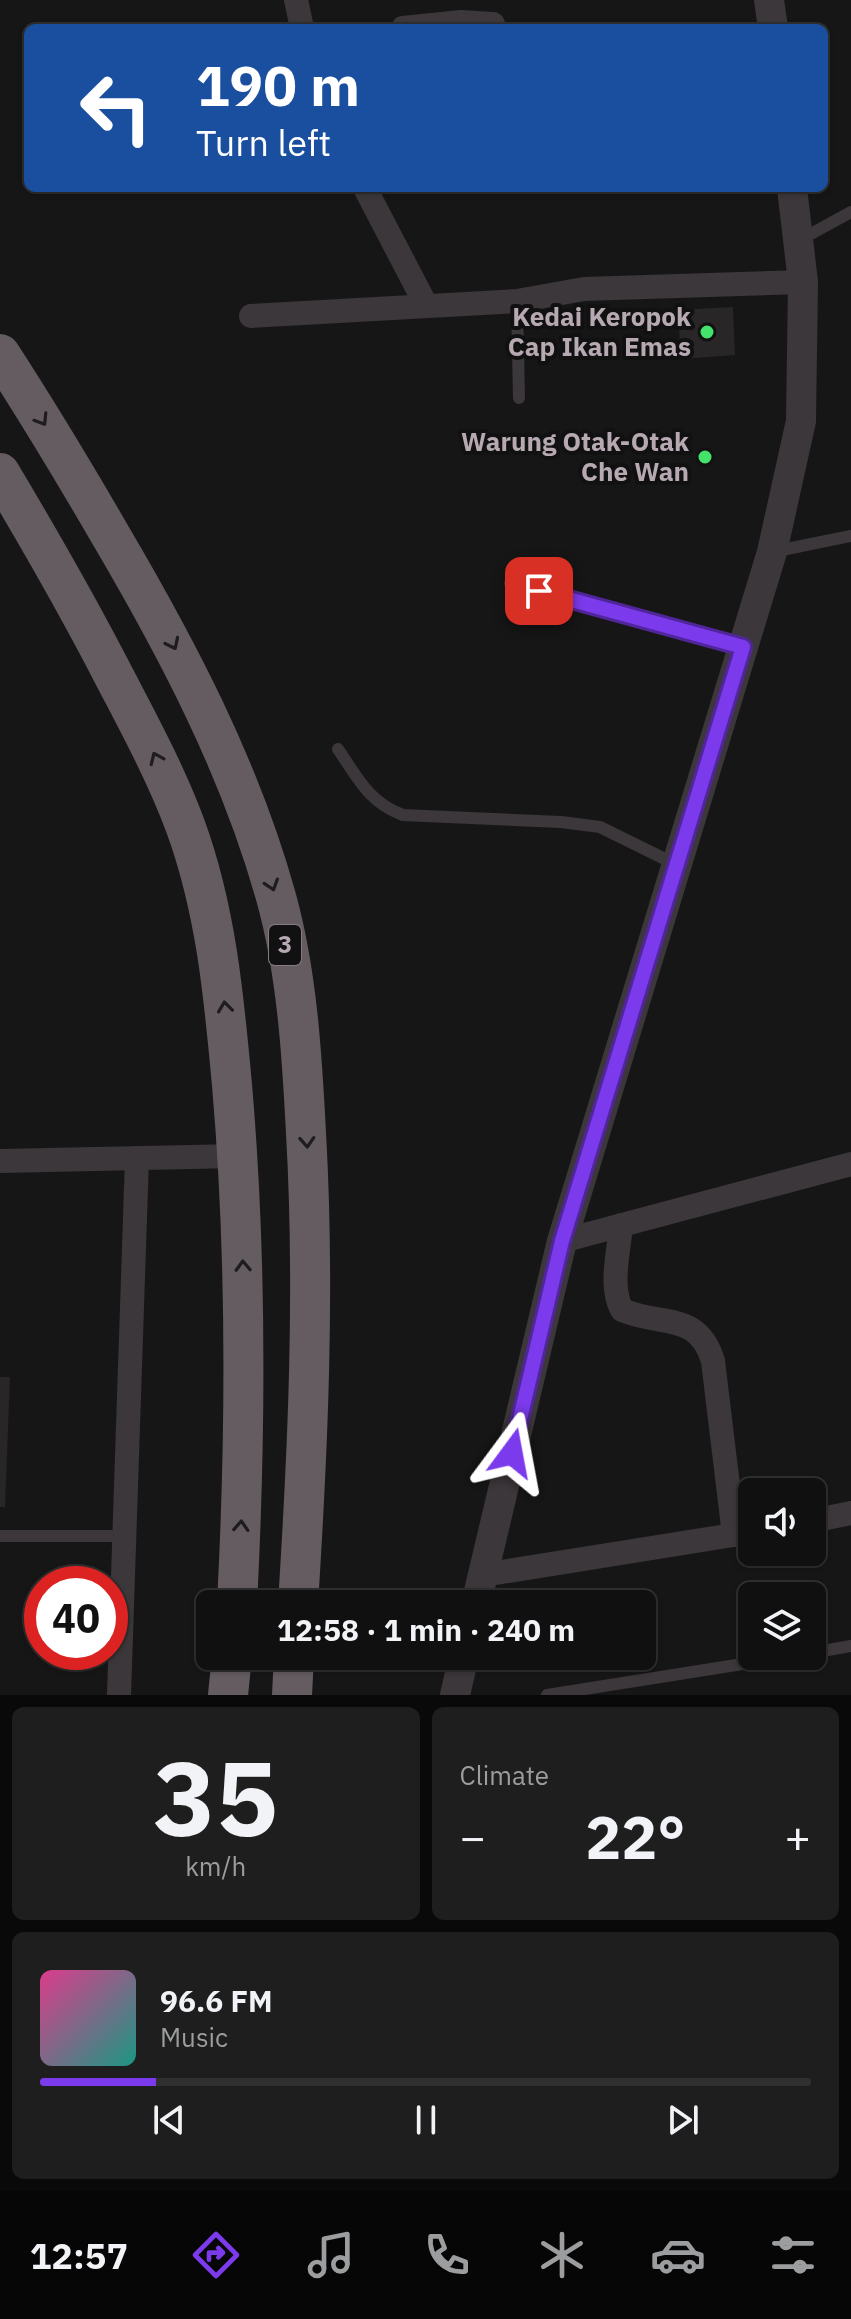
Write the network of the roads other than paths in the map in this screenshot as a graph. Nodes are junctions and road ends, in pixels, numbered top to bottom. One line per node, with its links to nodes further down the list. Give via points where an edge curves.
1 (296, 0): 3 (street)
2 (769, 0): 6 (street)
3 (301, 24)
4 (442, 24): 5 (street)
5 (493, 24)
6 (772, 24)
7 (367, 192): 13 (street)
8 (792, 192): 10 (street)
9 (851, 212): 10 (lane)
10 (798, 241): 11 (street)
11 (803, 282): 12 (street, via 584,289); 19 (street, via 801,421)
12 (517, 301): 13 (street); 16 (lane)
13 (426, 305): 14 (street)
14 (251, 316)
15 (0, 354): 38 (highway, 3, one-way to 38, via 167,632 220,741 276,898 293,984 311,1213 309,1443)
16 (519, 398)
17 (0, 473): 24 (highway, one-way to 17, via 217,944 185,826 97,642)
18 (851, 536): 19 (lane)
19 (772, 552): 21 (street)
20 (510, 583): 21 (lane)
21 (743, 647): 23 (street)
22 (338, 749): 23 (lane, via 385,809 403,815 600,827)
23 (675, 864): 29 (street)
24 (238, 1156): 25 (street); 37 (highway, one-way to 24, via 244,1291)
25 (137, 1158): 26 (street); 35 (street)
26 (0, 1161)
27 (851, 1164): 28 (street)
28 (621, 1225): 29 (street); 30 (street, via 615,1288 622,1310 687,1326 708,1346)
29 (562, 1241): 36 (street)
30 (738, 1504)
31 (851, 1513): 32 (street)
32 (826, 1518)
33 (738, 1534): 36 (street)
34 (0, 1536): 35 (lane)
35 (124, 1536): 46 (street)
36 (483, 1575): 39 (street)
37 (238, 1590)
38 (299, 1590)
39 (479, 1590)
40 (851, 1646): 41 (lane)
41 (826, 1650)
42 (738, 1665): 50 (lane)
43 (231, 1670): 47 (highway)
44 (293, 1670): 48 (highway)
45 (461, 1670): 49 (street)
46 (119, 1695)
47 (228, 1695)
48 (292, 1695)
49 (455, 1695)
50 (547, 1695)

